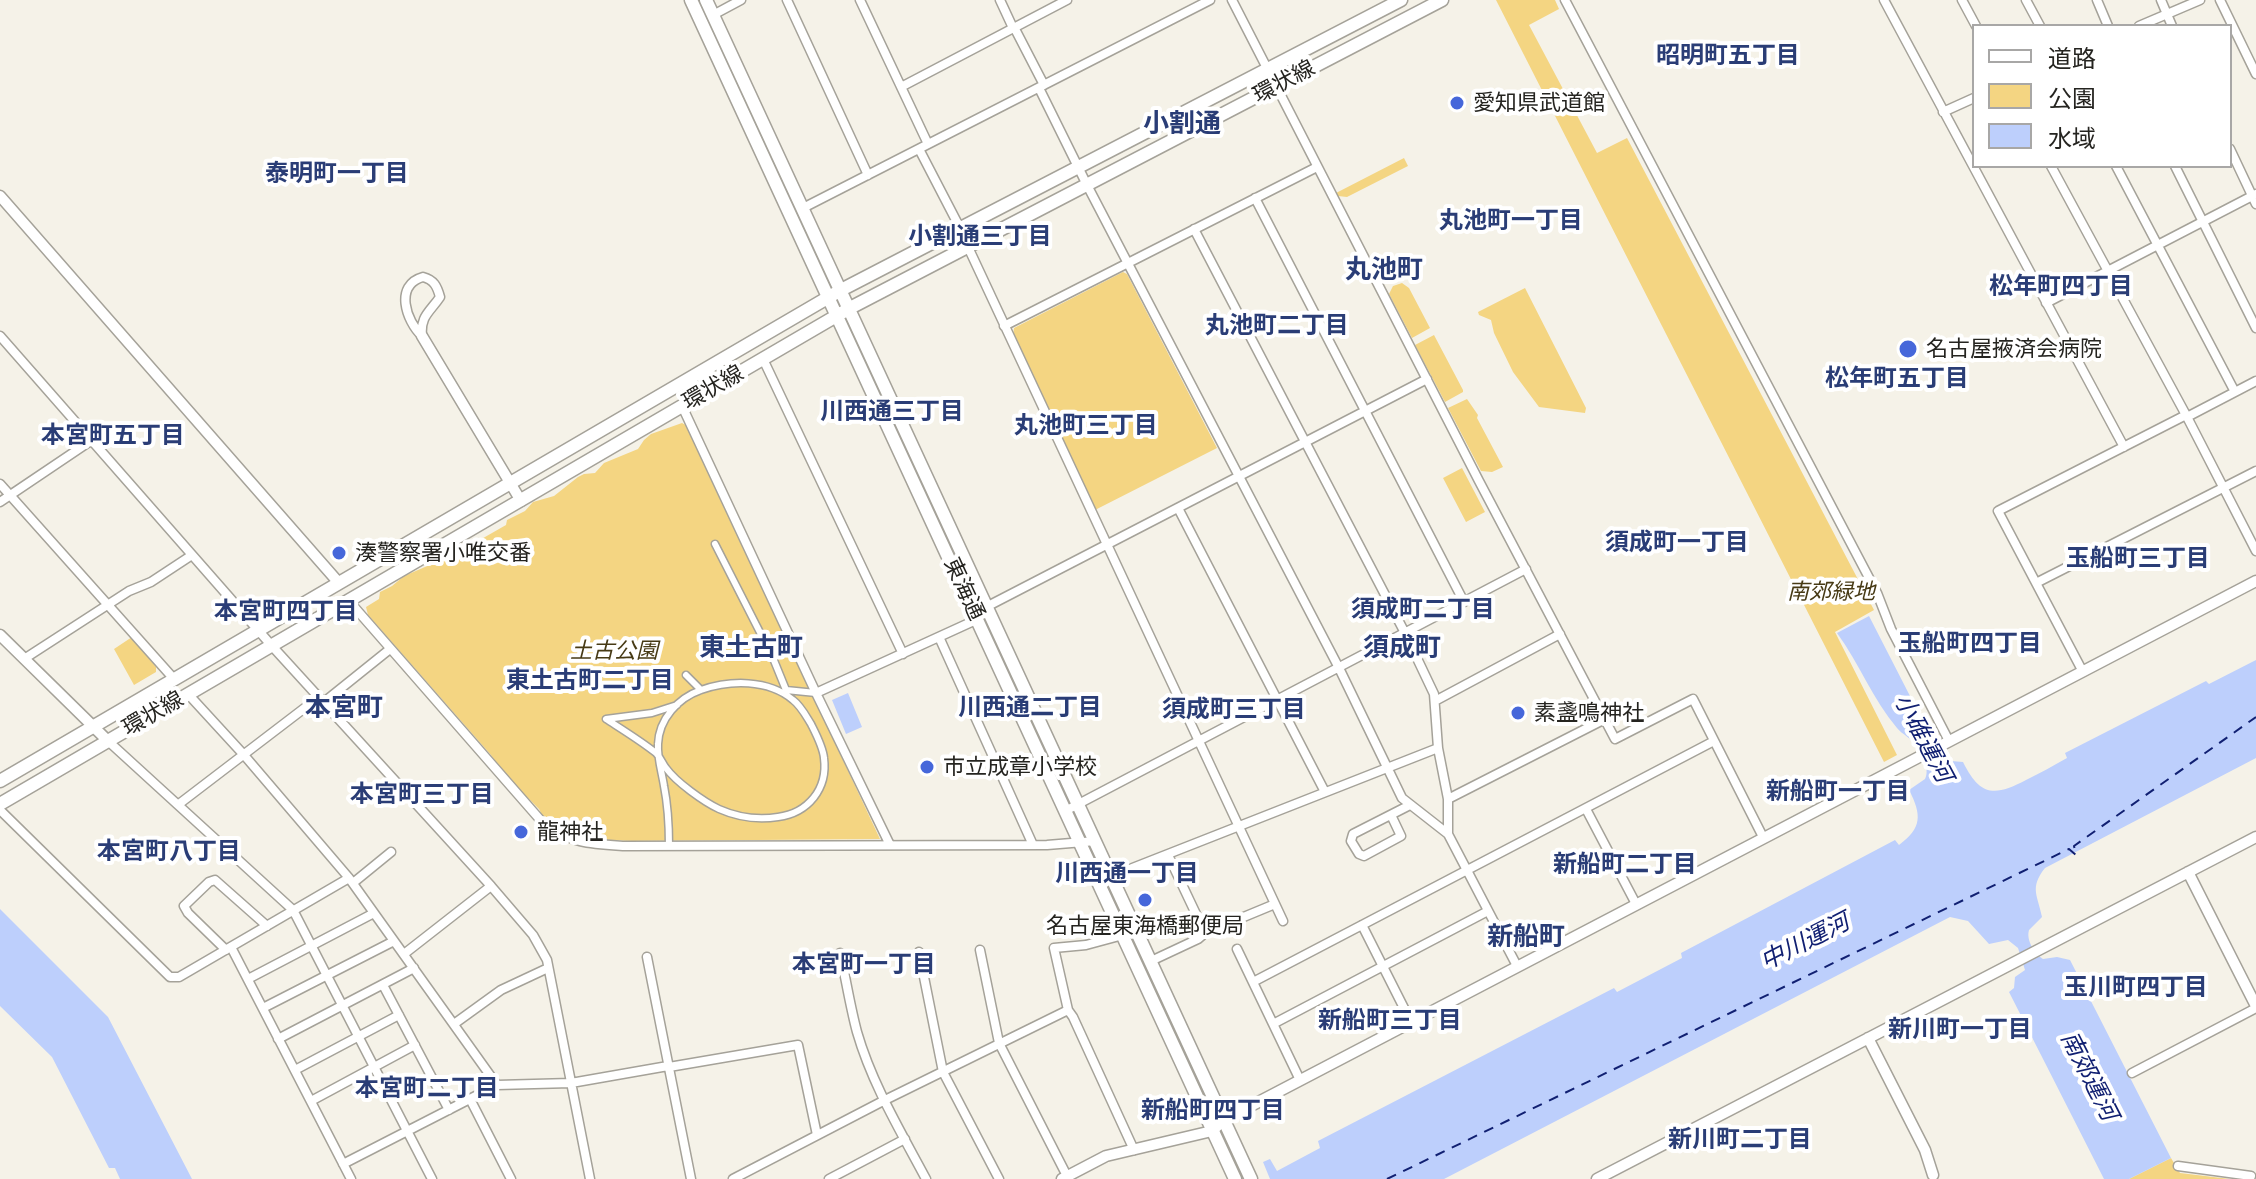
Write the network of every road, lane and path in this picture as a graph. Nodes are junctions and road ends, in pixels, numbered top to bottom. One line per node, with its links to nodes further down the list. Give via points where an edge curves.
1 (691, 0): 60 (main road, 東海通)
2 (706, 0): 21 (main road)
3 (741, 0): 21 (street)
4 (787, 0): 46 (street)
5 (860, 0): 33 (street)
6 (1000, 0): 29 (street)
7 (1067, 0): 29 (street)
8 (1210, 0): 32 (street)
9 (1232, 0): 30 (street)
10 (1401, 0): 30 (main road, 環状線)
11 (1442, 0): 34 (main road, 環状線)
12 (1565, 0): 126 (street, via 1877,593)
13 (1884, 0): 36 (street)
14 (1962, 0): 22 (street)
15 (2026, 0): 23 (street)
16 (2097, 0): 24 (street)
17 (2161, 0): 20 (street)
18 (2200, 0): 20 (street)
19 (2220, 0): 27 (street)
20 (2166, 13): 25 (street); 26 (street)
21 (713, 15): 51 (main road)
22 (1975, 24)
23 (2039, 24)
24 (2107, 24)
25 (2143, 24)
26 (2171, 24)
27 (2232, 24)
28 (2232, 25): 31 (street)
29 (1014, 28): 32 (street); 33 (street)
30 (1268, 69): 34 (street); 40 (main road, 環状線)
31 (2256, 74)
32 (1042, 86): 37 (street); 40 (street)
33 (901, 87): 37 (street)
34 (1275, 87): 41 (street); 47 (main road, 環状線)
35 (1972, 99): 36 (street)
36 (1943, 112): 39 (street)
37 (924, 146): 46 (street); 53 (street)
38 (2232, 153): 50 (street)
39 (1972, 166)
40 (1079, 167): 47 (street); 53 (main road, 環状線)
41 (1317, 167): 49 (street); 69 (street)
42 (1973, 168): 61 (street)
43 (2052, 168): 58 (street)
44 (2117, 168): 55 (street)
45 (2176, 168): 52 (street)
46 (868, 175): 51 (street)
47 (1087, 185): 56 (main road, 環状線); 57 (street)
48 (0, 196): 93 (street)
49 (1255, 198): 54 (street); 73 (street)
50 (2255, 198): 52 (street)
51 (803, 208): 59 (main road)
52 (2202, 222): 55 (street); 65 (street)
53 (960, 228): 59 (main road, 環状線)
54 (1194, 229): 57 (street); 76 (street)
55 (2159, 245): 58 (street); 71 (street)
56 (968, 247): 62 (main road, 環状線); 64 (street)
57 (1128, 263): 64 (street); 79 (street)
58 (2108, 271): 61 (street); 74 (street)
59 (841, 290): 60 (main road, 環状線); 62 (main road)
60 (829, 298): 63 (main road, 東海通); 80 (main road, 環状線)
61 (2046, 303): 77 (street)
62 (850, 308): 63 (main road, 環状線); 98 (main road)
63 (837, 316): 68 (main road, 環状線); 99 (main road, 東海通)
64 (1004, 326): 88 (street)
65 (2256, 328)
66 (0, 336): 75 (street)
67 (422, 336): 67 (street, via 405,294 412,280 423,277 436,285 440,297 425,316); 80 (street)
68 (763, 359): 72 (main road, 環状線); 107 (street)
69 (1427, 379): 73 (street); 91 (street)
70 (2256, 381): 71 (street)
71 (2235, 392): 74 (street)
72 (682, 406): 84 (main road, 環状線); 115 (street)
73 (1365, 411): 76 (street); 96 (street)
74 (2186, 416): 77 (street); 82 (street)
75 (92, 440): 83 (street); 90 (street)
76 (1305, 442): 79 (street); 101 (street)
77 (2124, 447): 94 (street, via 1998,511)
78 (2256, 471): 82 (street)
79 (1239, 476): 86 (street); 109 (street)
80 (511, 483): 84 (street); 93 (main road, 環状線)
81 (0, 484): 83 (street)
82 (2223, 488): 89 (street); 94 (street)
83 (10, 495): 85 (street); 97 (street)
84 (521, 501): 95 (main road, 環状線)
85 (0, 502)
86 (1178, 508): 88 (street); 118 (street)
87 (715, 544): 114 (street)
88 (1106, 545): 98 (street); 124 (street)
89 (2256, 551)
90 (192, 555): 97 (street); 100 (street)
91 (1526, 569): 96 (street); 102 (street)
92 (2256, 581): 110 (street)
93 (339, 583): 100 (main road, 環状線)
94 (2036, 583): 110 (street)
95 (349, 601): 105 (main road, 環状線); 106 (street)
96 (1464, 602): 101 (street)
97 (109, 604): 108 (street); 112 (street)
98 (988, 606): 137 (main road)
99 (978, 619): 104 (street); 137 (main road, 東海通)
100 (258, 630): 105 (street); 112 (main road, 環状線)
101 (1405, 633): 109 (street); 119 (street)
102 (1560, 634): 119 (street); 121 (street)
103 (0, 635): 108 (street)
104 (939, 637): 107 (street); 147 (street)
105 (272, 646): 116 (main road, 環状線); 117 (street)
106 (390, 649): 117 (street); 148 (street, via 559,835 596,844)
107 (903, 654): 115 (street)
108 (24, 659): 122 (street)
109 (1339, 668): 118 (street); 130 (street)
110 (2083, 672): 126 (street)
111 (686, 675): 113 (street)
112 (174, 679): 122 (main road, 環状線)
113 (701, 690): 114 (street, via 743,683); 120 (street)
114 (785, 692): 115 (street); 129 (street, via 803,711 824,758 821,787 807,806 784,817 754,819 718,808 666,769)
115 (816, 693): 146 (street)
116 (188, 694): 123 (main road, 環状線); 128 (street)
117 (321, 699): 128 (street); 155 (street)
118 (1278, 700): 124 (street); 132 (street)
119 (1435, 701): 127 (street)
120 (677, 705): 129 (street, via 665,719); 129 (street, via 606,719)
121 (1605, 719): 125 (street, via 1615,739 1693,699); 133 (street)
122 (93, 726): 123 (street); 131 (main road, 環状線)
123 (108, 741): 134 (street); 136 (main road, 環状線)
124 (1198, 741): 137 (street); 140 (street)
125 (1714, 741): 138 (street); 142 (street)
126 (1946, 743): 142 (street)
127 (1438, 748): 130 (street); 133 (street)
128 (244, 755): 134 (street); 154 (street)
129 (659, 756): 148 (street)
130 (1387, 767): 132 (street); 135 (street)
131 (0, 781)
132 (1325, 792): 140 (street)
133 (1448, 799): 141 (street)
134 (179, 804): 158 (street)
135 (1410, 805): 139 (street); 141 (street)
136 (0, 807): 168 (street, via 170,977 179,977)
137 (1073, 807): 144 (main road, 東海通); 145 (main road)
138 (1586, 809): 151 (street); 157 (street)
139 (1391, 815): 139 (street, via 1353,834 1359,854 1401,836)
140 (1239, 826): 150 (street); 156 (street)
141 (1448, 834): 151 (street)
142 (1763, 837): 157 (street)
143 (2256, 837): 152 (street)
144 (1081, 841): 145 (street); 147 (street); 165 (main road, 東海通)
145 (1096, 841): 153 (main road)
146 (890, 845): 147 (street); 148 (street)
147 (1033, 845)
148 (669, 846)
149 (391, 852): 154 (street)
150 (1168, 855): 153 (street); 164 (street)
151 (1467, 871): 159 (street); 162 (street)
152 (2188, 872): 185 (street); 193 (street)
153 (1112, 876): 175 (main road)
154 (351, 880): 158 (street); 160 (street)
155 (491, 886): 173 (street); 179 (street, via 533,935)
156 (1275, 904): 161 (street); 164 (street)
157 (1636, 904): 177 (street)
158 (293, 910): 163 (street); 167 (street)
159 (1488, 911): 176 (street); 177 (street)
160 (374, 913): 166 (street); 167 (street)
161 (1283, 921)
162 (1362, 925): 176 (street); 182 (street)
163 (267, 926): 168 (street); 168 (street, via 215,880 209,882 184,906)
164 (1205, 933): 175 (street)
165 (1123, 935): 187 (street, via 1054,948); 211 (main road, 東海通)
166 (394, 941): 173 (street); 180 (street)
167 (311, 946): 180 (street); 181 (street)
168 (228, 948): 181 (street)
169 (1237, 949): 182 (street)
170 (980, 950): 195 (street)
171 (919, 952): 200 (street)
172 (840, 953): 206 (street, via 858,1033)
173 (404, 954): 178 (street)
174 (647, 957): 198 (street)
175 (1151, 961): 209 (main road)
176 (1382, 966): 189 (street); 191 (street)
177 (1517, 966): 189 (street)
178 (414, 968): 183 (street); 190 (street)
179 (548, 968): 190 (street, via 501,990); 203 (street)
180 (327, 975): 184 (street); 186 (street)
181 (248, 979): 186 (street)
182 (1253, 982): 191 (street)
183 (383, 985): 184 (street); 188 (street)
184 (342, 1006): 192 (street); 194 (street)
185 (2256, 1006): 201 (street)
186 (263, 1008): 194 (street)
187 (1068, 1010): 195 (street); 214 (street)
188 (399, 1015): 192 (street); 196 (street)
189 (1411, 1022): 202 (street)
190 (454, 1024): 204 (street)
191 (1273, 1024): 202 (street)
192 (358, 1036): 197 (street); 199 (street)
193 (1868, 1038): 217 (street); 221 (street, via 1925,1150)
194 (278, 1039): 199 (street)
195 (999, 1043): 200 (street); 220 (street)
196 (415, 1045): 197 (street); 208 (street)
197 (374, 1067): 207 (street); 210 (street)
198 (668, 1067): 203 (street); 212 (street, via 798,1045); 226 (street)
199 (295, 1070): 207 (street)
200 (943, 1072): 206 (street); 230 (street)
201 (2132, 1073)
202 (1300, 1080): 209 (street)
203 (571, 1083): 204 (street); 225 (street)
204 (497, 1085): 205 (street)
205 (470, 1099): 208 (street); 224 (street)
206 (885, 1100): 212 (street); 213 (street)
207 (311, 1101): 215 (street)
208 (449, 1110): 210 (street)
209 (1224, 1120): 211 (street); 218 (main road)
210 (407, 1131): 215 (street); 223 (street)
211 (1212, 1131): 214 (street); 231 (main road, 東海通)
212 (817, 1135): 227 (street)
213 (905, 1139): 228 (street); 229 (street)
214 (1134, 1150): 220 (street, via 1106,1156)
215 (343, 1164): 222 (street)
216 (2178, 1166): 219 (street)
217 (1614, 1175): 232 (street)
218 (1250, 1176)
219 (2252, 1176)
220 (1064, 1178)
221 (1931, 1178)
222 (351, 1179)
223 (432, 1179)
224 (511, 1179)
225 (590, 1179)
226 (691, 1179)
227 (733, 1179)
228 (829, 1179)
229 (926, 1179)
230 (999, 1179)
231 (1235, 1179)
232 (1597, 1179)

